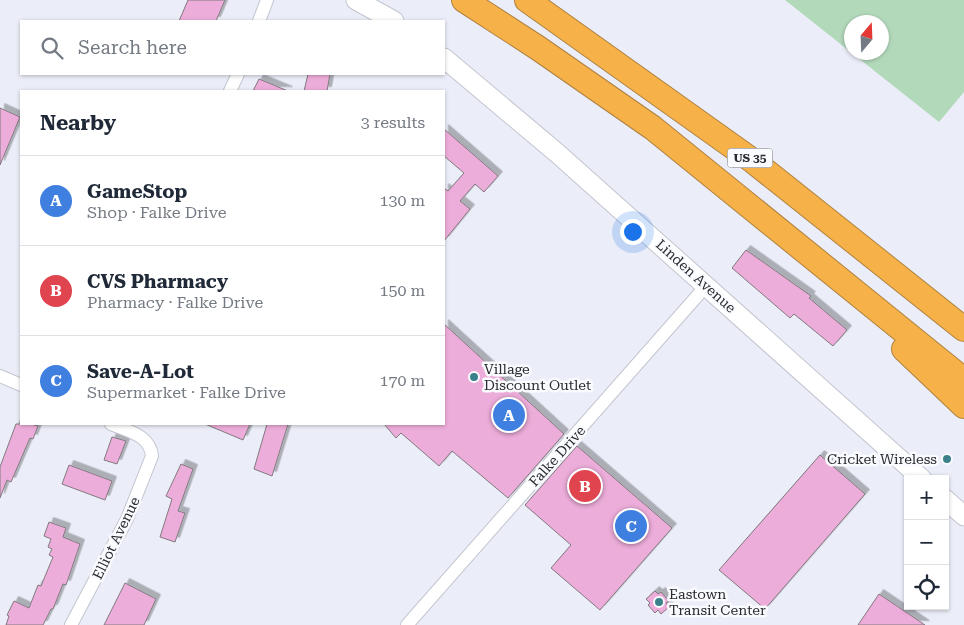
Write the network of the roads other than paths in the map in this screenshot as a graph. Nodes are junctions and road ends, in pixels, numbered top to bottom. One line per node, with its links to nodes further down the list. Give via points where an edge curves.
1 (267, 0): 5 (street)
2 (356, 0): 6 (main road)
3 (464, 0): 11 (highway, US 35, via 653,128)
4 (527, 0): 10 (highway, US 35)
5 (259, 20)
6 (392, 20)
7 (445, 59): 12 (main road, Linden Avenue)
8 (238, 75): 9 (street)
9 (230, 90)
10 (754, 161): 13 (highway); 14 (highway, US 35)
11 (819, 263): 16 (highway, US 35); 18 (highway, via 884,331)
12 (706, 286): 20 (main road, Linden Avenue); 24 (street, Falke Drive)
13 (964, 309)
14 (964, 329)
15 (0, 376): 17 (street)
16 (964, 380)
17 (20, 385)
18 (964, 406)
19 (113, 425): 23 (street, Elliot Avenue, via 142,437 152,449 151,463)
20 (918, 475)
21 (949, 503): 22 (main road)
22 (964, 516)
23 (71, 625)
24 (407, 625)

